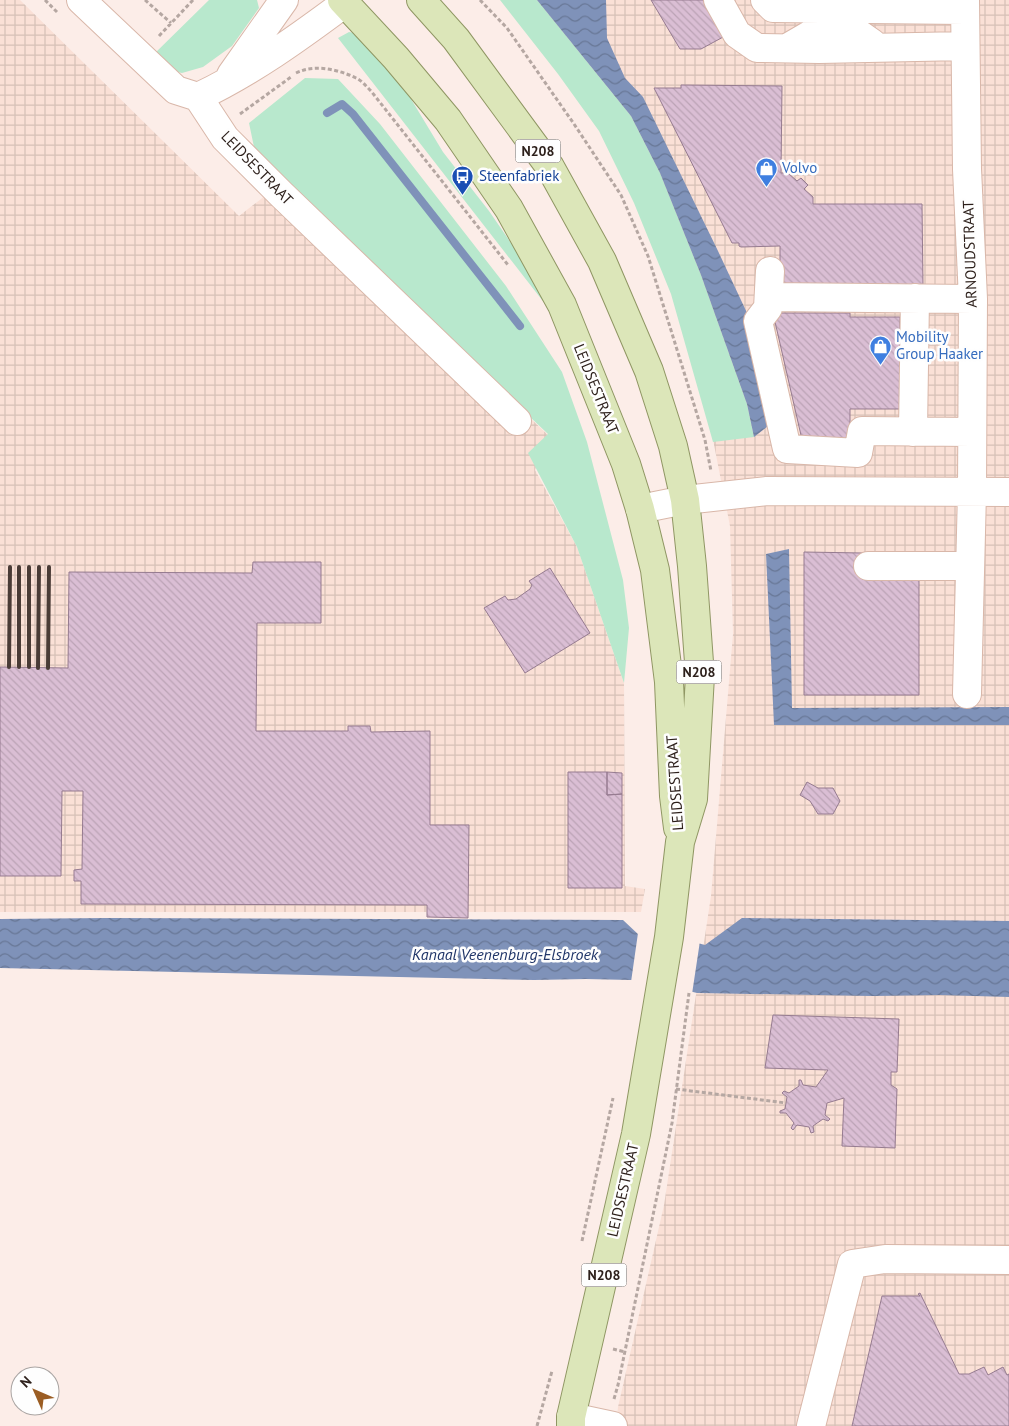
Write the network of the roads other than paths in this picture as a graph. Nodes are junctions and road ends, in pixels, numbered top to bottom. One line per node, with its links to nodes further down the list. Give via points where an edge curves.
1 (81, 0): 10 (street, via 176,90)
2 (284, 0): 9 (street, LEIDSESTRAAT)
3 (421, 0): 18 (main road, LEIDSESTRAAT / N208, via 456,39 550,167 602,261 649,371)
4 (718, 0): 8 (street, via 737,34 757,48)
5 (765, 0): 7 (street, ARNOUDSTRAAT, via 773,8)
6 (345, 1): 9 (street, LEIDSESTRAAT, via 298,39); 19 (main road, LEIDSESTRAAT / N208, via 448,120 509,209 562,305 626,464)
7 (965, 5): 8 (street, ARNOUDSTRAAT)
8 (965, 46): 12 (street, ARNOUDSTRAAT)
9 (225, 84): 10 (street, LEIDSESTRAAT)
10 (198, 97): 13 (street, LEIDSESTRAAT, via 225,138)
11 (915, 298): 12 (street); 14 (street); 14 (street, via 769,284 768,308 758,321 787,449 858,453 862,431)
12 (973, 299): 15 (street, ARNOUDSTRAAT)
13 (517, 420)
14 (913, 432): 15 (street)
15 (971, 432): 16 (street, ARNOUDSTRAAT)
16 (972, 492): 17 (street); 18 (street, via 766,491); 21 (street, ARNOUDSTRAAT)
17 (1009, 492)
18 (686, 500): 19 (street); 23 (main road, LEIDSESTRAAT / N208, via 700,676 693,799)
19 (640, 509): 23 (main road, LEIDSESTRAAT / N208, via 655,570 669,682 674,796)
20 (868, 566): 21 (street)
21 (970, 566): 22 (street, ARNOUDSTRAAT)
22 (967, 694)
23 (680, 842): 25 (main road, LEIDSESTRAAT / N208, via 662,989 636,1134)
24 (1009, 1260): 27 (street, via 885,1260 852,1264)
25 (570, 1423): 26 (street)
26 (609, 1425)
27 (811, 1426)

